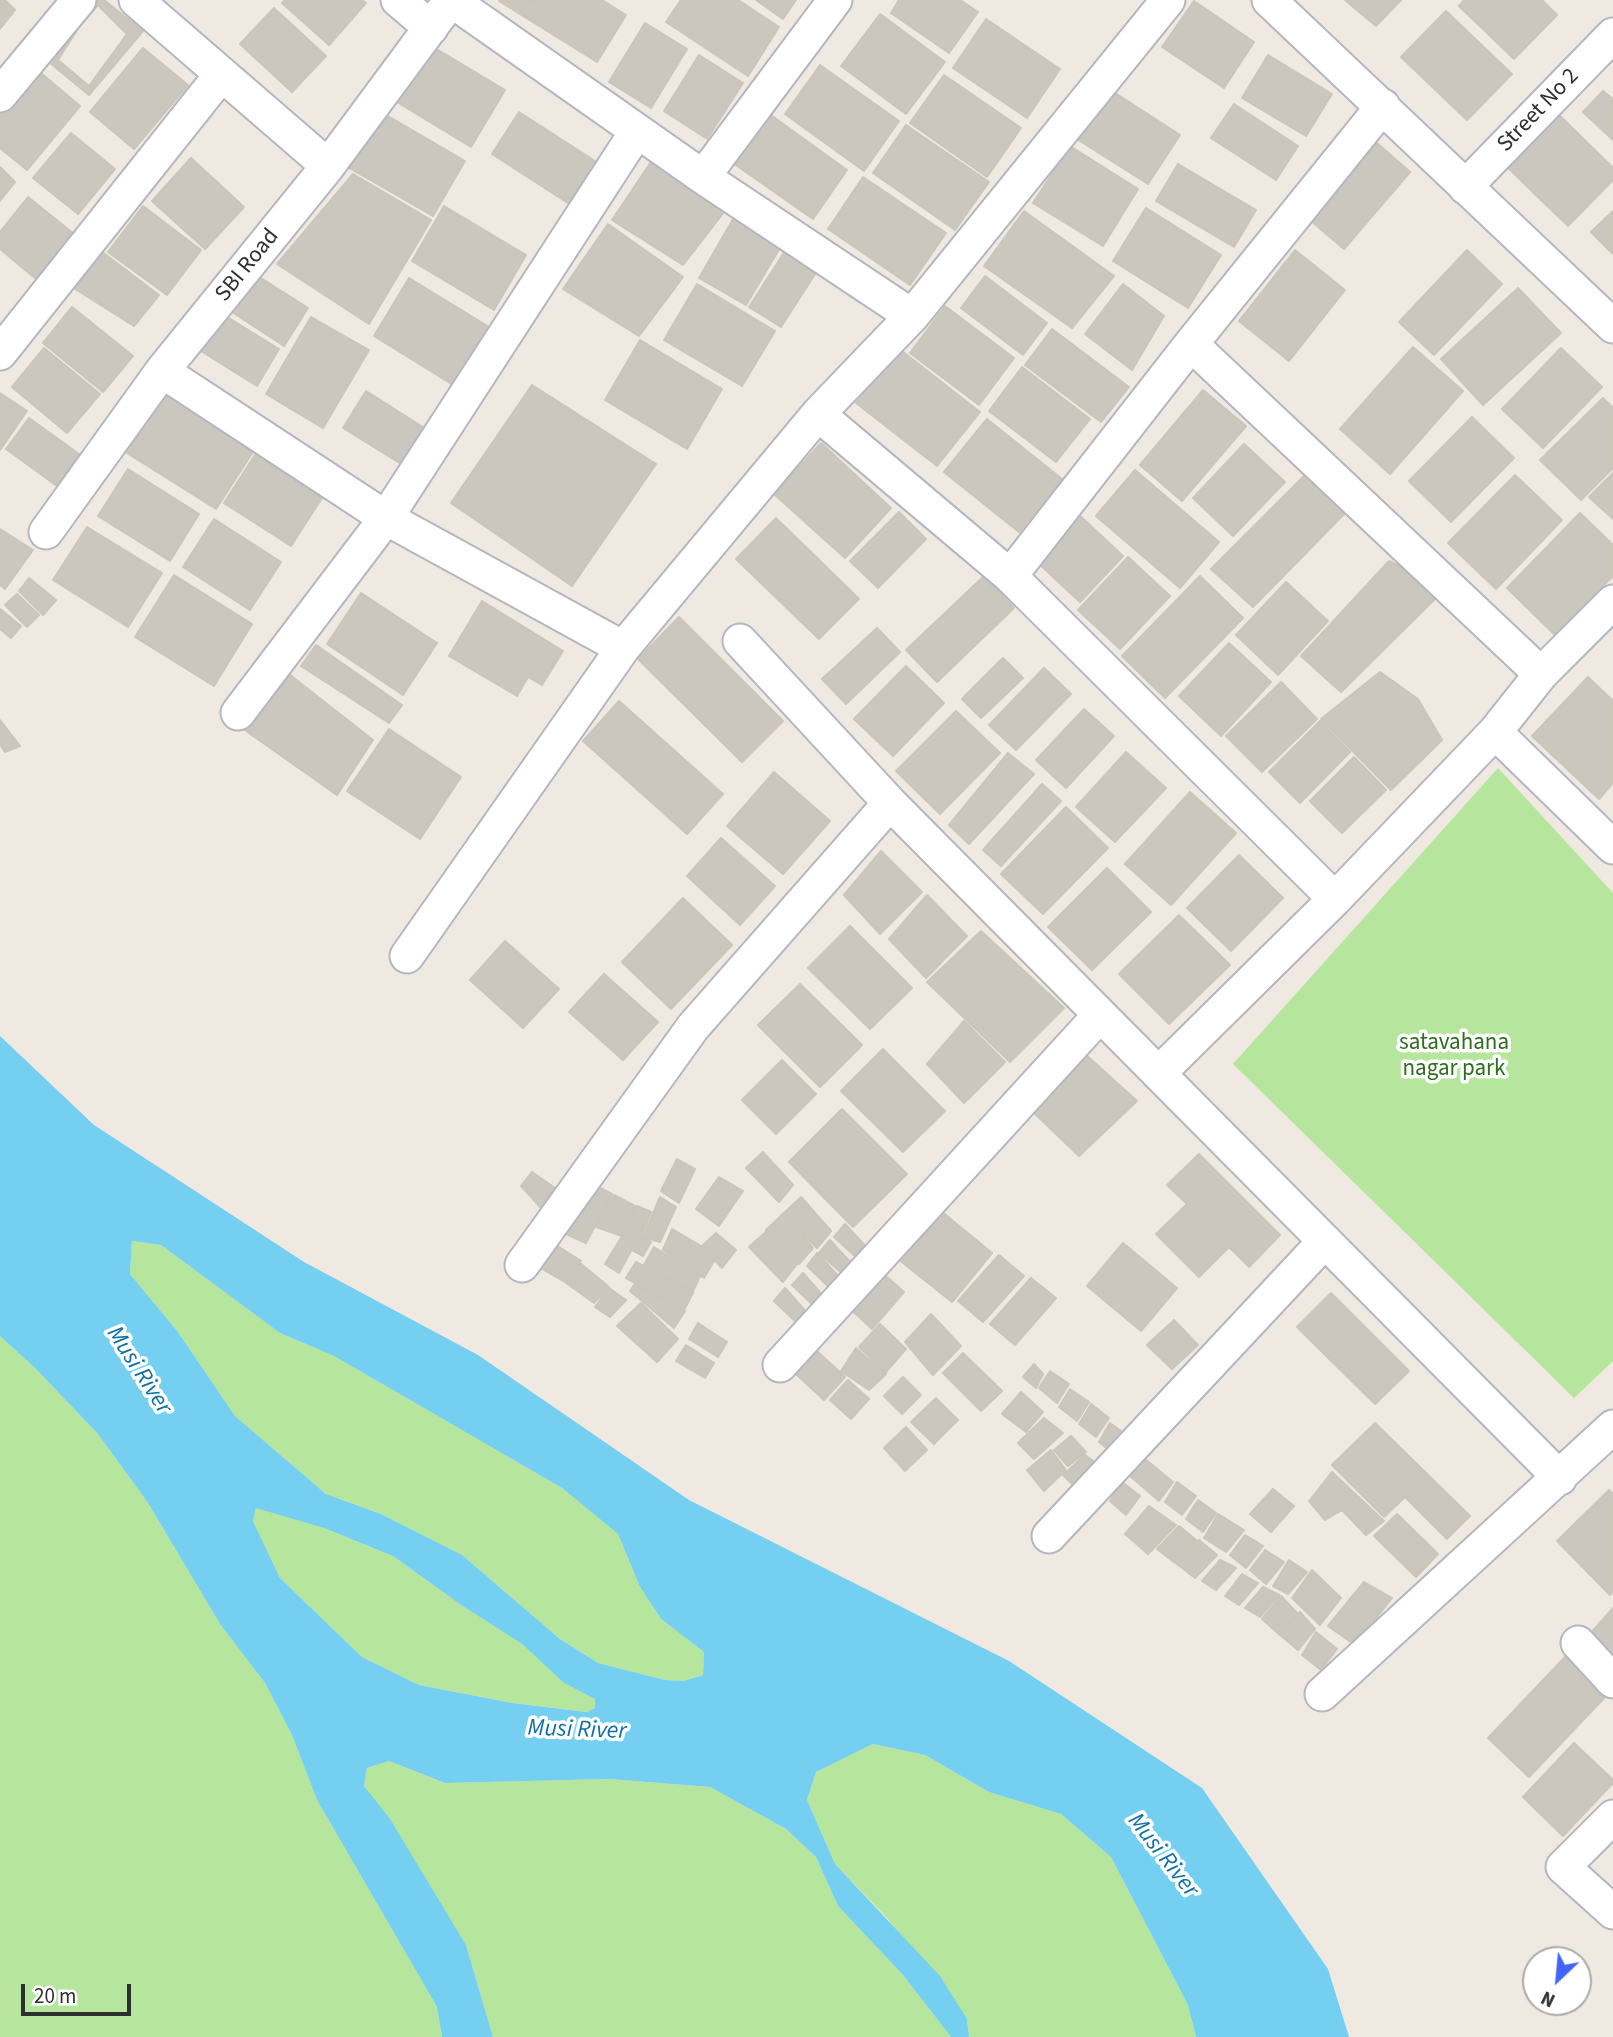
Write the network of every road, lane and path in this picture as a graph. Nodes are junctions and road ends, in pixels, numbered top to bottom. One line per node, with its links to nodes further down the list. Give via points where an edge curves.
1 (79, 0): 11 (street)
2 (136, 0): 10 (street)
3 (398, 0): 8 (street)
4 (451, 0): 8 (street, SBI Road); 13 (street)
5 (835, 0): 15 (street)
6 (1168, 0): 17 (street)
7 (1281, 3): 12 (street)
8 (431, 28): 14 (street, SBI Road)
9 (1613, 35): 16 (street, Street No 2)
10 (221, 75): 14 (street); 20 (street)
11 (0, 95)
12 (1383, 106): 16 (street); 19 (street)
13 (637, 131): 15 (street); 23 (street)
14 (328, 166): 21 (street, SBI Road)
15 (703, 177): 17 (street)
16 (1465, 187): 18 (street)
17 (912, 316): 22 (street)
18 (1613, 326)
19 (1191, 344): 25 (street); 29 (street)
20 (0, 353)
21 (162, 371): 23 (street); 24 (street, SBI Road)
22 (818, 414): 25 (street); 28 (street)
23 (386, 518): 28 (street); 30 (street)
24 (46, 532)
25 (1010, 576): 34 (street)
26 (1613, 601): 29 (street)
27 (740, 641): 32 (street)
28 (623, 648): 35 (street)
29 (1541, 674): 31 (street)
30 (238, 713)
31 (1495, 732): 33 (street); 34 (street)
32 (890, 803): 36 (street); 39 (street, via 693,1027)
33 (1613, 847)
34 (1335, 899): 37 (street)
35 (407, 956)
36 (1100, 1015): 37 (street); 40 (street)
37 (1159, 1073): 38 (street)
38 (1325, 1241): 42 (street); 43 (street)
39 (522, 1265)
40 (780, 1365)
41 (1613, 1427): 42 (street)
42 (1560, 1478): 46 (street)
43 (1049, 1536)
44 (1578, 1643): 45 (street)
45 (1613, 1681)
46 (1322, 1694)
47 (1613, 1817): 48 (street, via 1563,1867)
48 (1613, 1912)

